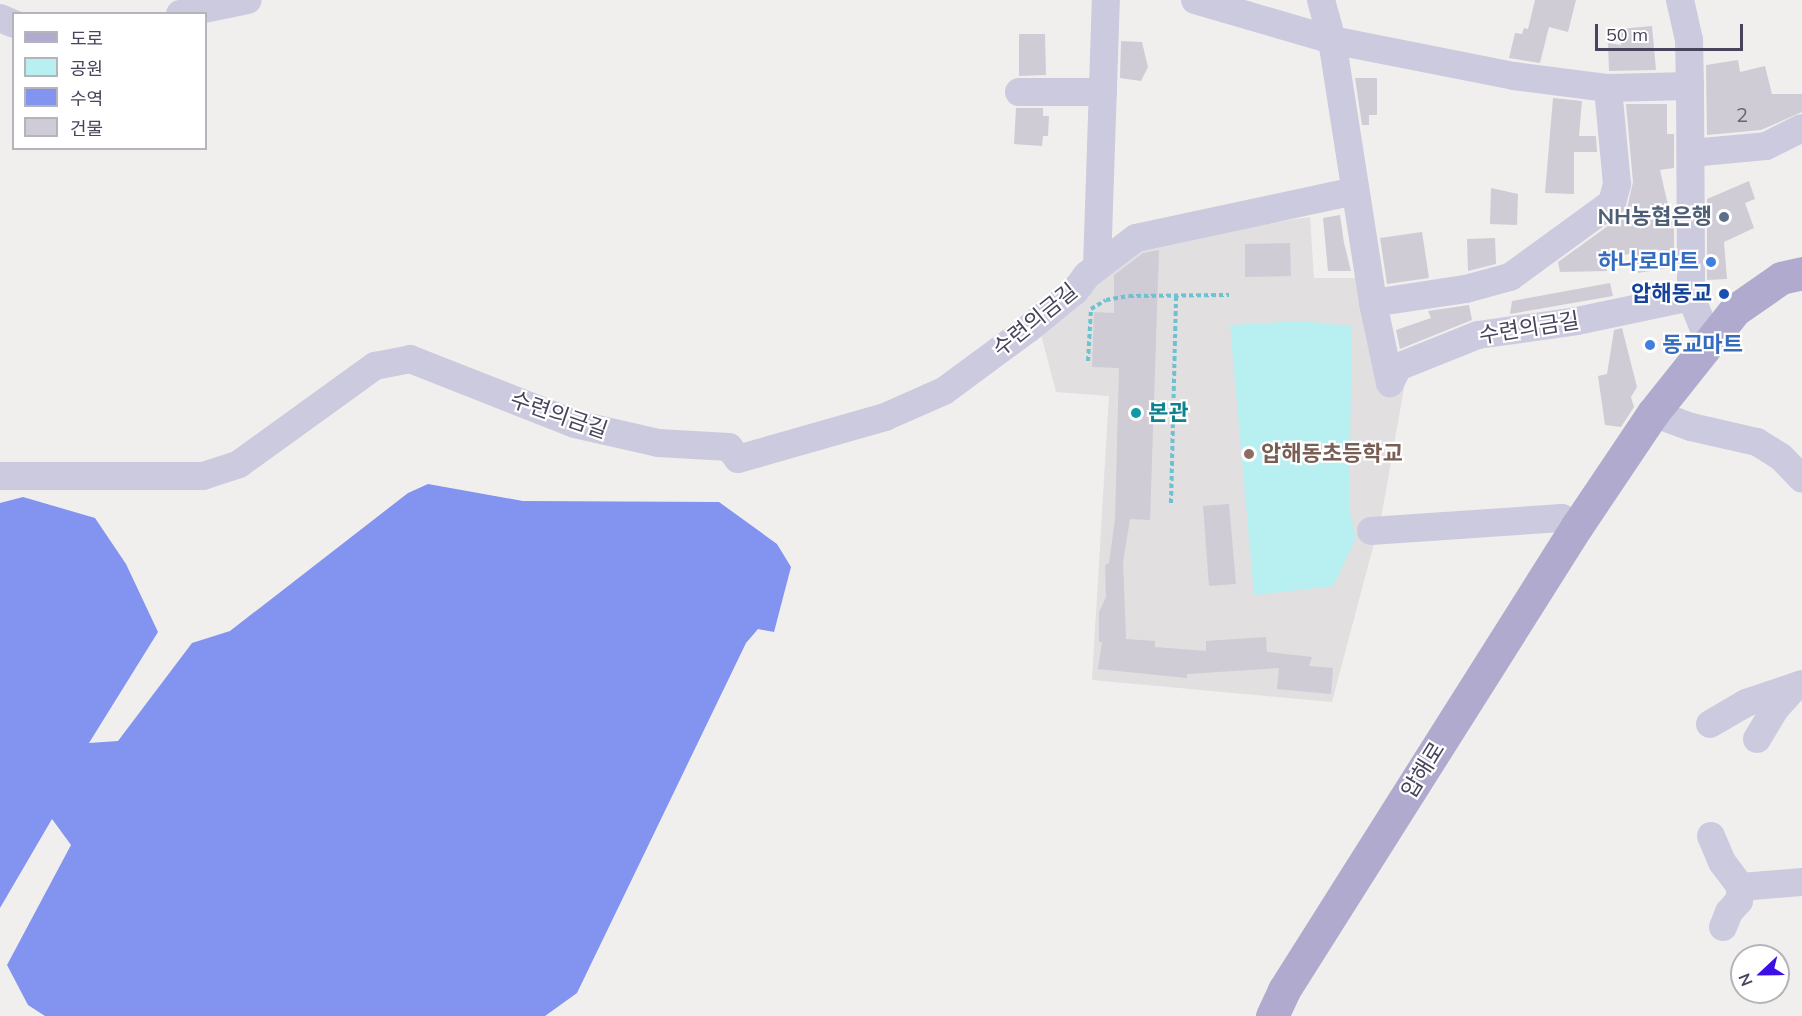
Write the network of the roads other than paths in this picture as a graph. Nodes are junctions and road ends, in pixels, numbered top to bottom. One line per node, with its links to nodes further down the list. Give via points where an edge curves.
1 (248, 0): 6 (street)
2 (1106, 0): 11 (street, 수련의금길)
3 (1195, 0): 7 (street)
4 (1321, 0): 7 (street, 수련의금길)
5 (1680, 0): 8 (street, via 1689,40)
6 (190, 12)
7 (1332, 40): 9 (street, via 1514,76); 14 (street, 수련의금길)
8 (1690, 86): 9 (street); 13 (street)
9 (1608, 88): 18 (street, via 1617,184 1612,203 1510,277 1466,289)
10 (1019, 92): 11 (street)
11 (1103, 92): 15 (street, 수련의금길)
12 (1802, 128): 13 (street, via 1766,146)
13 (1691, 153): 17 (street)
14 (1355, 191): 15 (street, 수련의금길, via 1163,230 1136,238); 18 (street, 수련의금길)
15 (1097, 267): 21 (street, 수련의금길, via 1075,291 944,391 885,417 738,459 729,447 657,444 575,424 410,359 375,366 239,464 211,473)
16 (1802, 273): 19 (main road, 압해로, via 1781,278 1754,293)
17 (1691, 297): 18 (street, 수련의금길, via 1577,321 1478,334 1398,367 1390,383); 19 (street)
18 (1373, 303)
19 (1708, 339): 20 (main road, 압해로)
20 (1653, 413): 22 (street, via 1691,427 1756,442 1781,457); 23 (main road, 압해로)
21 (0, 476)
22 (1802, 479)
23 (1577, 526): 24 (street, via 1562,518); 32 (main road, 압해로, via 1284,990)
24 (1371, 531)
25 (1798, 686): 26 (street, via 1746,703); 27 (street, via 1775,709)
26 (1710, 724)
27 (1757, 738)
28 (1711, 836): 30 (street, via 1722,862)
29 (1802, 882): 30 (street)
30 (1741, 887): 31 (street, via 1739,901)
31 (1723, 927)
32 (1272, 1016)

